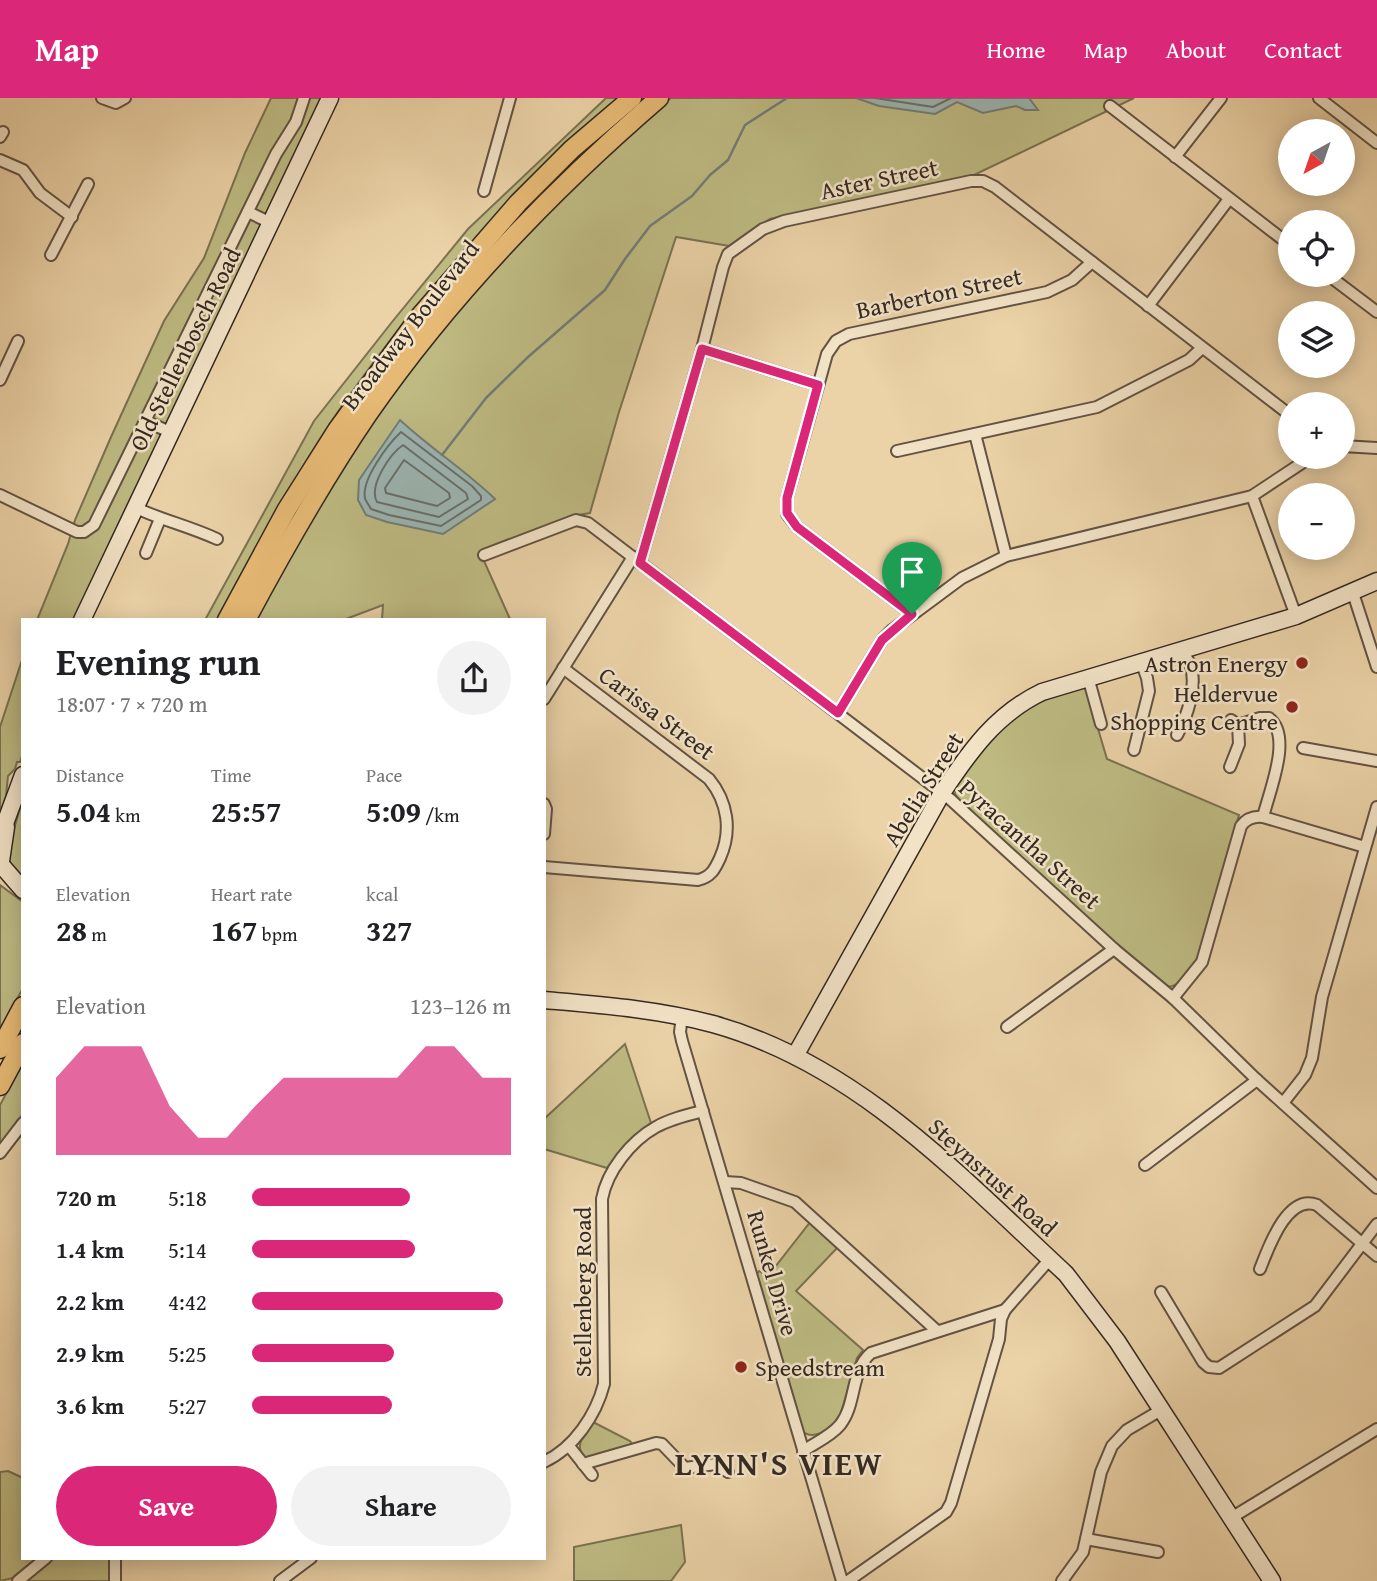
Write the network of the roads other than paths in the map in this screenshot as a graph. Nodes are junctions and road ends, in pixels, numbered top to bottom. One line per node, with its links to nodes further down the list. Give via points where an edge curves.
1 (102, 98): 2 (street, via 116,103)
2 (125, 98)
3 (304, 98): 17 (street)
4 (330, 98): 19 (street, Old Stellenbosch Road)
5 (510, 98): 15 (street)
6 (632, 98): 53 (main road, Broadway Boulevard, via 518,203 405,335 330,440)
7 (659, 98): 54 (main road, Broadway Boulevard, via 521,227 430,331 322,484)
8 (1221, 98): 12 (street)
9 (1319, 98): 11 (street)
10 (1110, 106): 12 (street)
11 (1377, 143)
12 (1175, 157): 16 (street)
13 (0, 160): 18 (street, via 23,170 40,193)
14 (88, 184): 18 (street)
15 (484, 191)
16 (1229, 199): 20 (street); 24 (street)
17 (248, 212): 19 (street); 32 (street)
18 (72, 217): 21 (street)
19 (271, 223): 33 (street, Old Stellenbosch Road)
20 (1278, 237)
21 (51, 255)
22 (1092, 262): 24 (street, Aster Street); 28 (street, Aster Street, via 983,181 793,218 763,229 728,254); 30 (street, Barberton Street, via 1072,280 1046,292 842,336 827,354)
23 (1344, 287): 25 (street)
24 (1148, 306): 27 (street, Aster Street)
25 (1377, 312)
26 (18, 341): 29 (street)
27 (1202, 348): 31 (street, Aster Street); 34 (street, via 1189,360 1107,404)
28 (702, 349): 30 (street); 47 (street, Aster Street)
29 (0, 380)
30 (818, 385): 50 (street, Barberton Street, via 787,498 787,513 797,527)
31 (1278, 406)
32 (145, 421): 33 (street); 39 (street, via 89,530 77,531)
33 (170, 432): 41 (street, Old Stellenbosch Road)
34 (975, 434): 37 (street); 46 (street)
35 (1355, 447): 36 (street)
36 (1377, 448)
37 (897, 451)
38 (1293, 469): 40 (street)
39 (0, 495)
40 (1252, 496): 46 (street); 51 (street)
41 (134, 507): 42 (street); 52 (street, Old Stellenbosch Road)
42 (160, 519): 43 (street); 44 (street)
43 (216, 538)
44 (146, 553)
45 (484, 555): 47 (street, Pyracantha Street, via 580,519)
46 (1006, 556): 50 (street, via 962,578)
47 (637, 560): 58 (street, Aster Street); 63 (street, Pyracantha Street)
48 (1377, 581): 49 (street, Abelia Street)
49 (1353, 593): 51 (street, Abelia Street); 57 (street)
50 (912, 614): 63 (street, via 882,640)
51 (1296, 616): 55 (street, Abelia Street)
52 (83, 618)
53 (228, 618)
54 (247, 618)
55 (1181, 650): 56 (street, Abelia Street); 65 (street, via 1191,666 1192,683 1188,712)
56 (1141, 661): 59 (street, Abelia Street); 67 (street, via 1149,691)
57 (1377, 667)
58 (564, 668): 60 (street, Aster Street); 76 (street, Carissa Street, via 709,779 721,797 728,831 715,869 698,880)
59 (1088, 677): 61 (street); 71 (street, Abelia Street, via 1042,692 1001,717 969,752)
60 (546, 696)
61 (1095, 699): 62 (street); 64 (street)
62 (1108, 700)
63 (838, 713): 71 (street, Pyracantha Street)
64 (1101, 724)
65 (1177, 735)
66 (1303, 748): 68 (street)
67 (1134, 750)
68 (1377, 761)
69 (1230, 767): 73 (street, via 1238,752 1234,723 1272,720 1280,747)
70 (21, 780): 74 (street)
71 (942, 793): 79 (street, Pyracantha Street); 87 (street, Abelia Street)
72 (1377, 807): 75 (street)
73 (1263, 817): 75 (street); 80 (street, via 1249,818 1241,826 1206,953)
74 (3, 830): 77 (street)
75 (1365, 847): 90 (street, via 1322,997 1308,1067)
76 (546, 867)
77 (1, 868): 78 (street)
78 (21, 889)
79 (1114, 949): 80 (street, Pyracantha Street); 84 (street)
80 (1173, 998): 88 (street, Pyracantha Street)
81 (546, 1000): 83 (street, Steynsrust Road)
82 (21, 1010): 86 (main road)
83 (682, 1016): 87 (street, Steynsrust Road); 91 (street, Runkel Drive, via 680,1032)
84 (1007, 1027)
85 (21, 1047): 89 (main road)
86 (0, 1049)
87 (794, 1056): 100 (street, Steynsrust Road, via 890,1115)
88 (1256, 1080): 90 (street, Pyracantha Street); 94 (street)
89 (0, 1086)
90 (1283, 1103): 96 (street, Pyracantha Street)
91 (703, 1111): 95 (street, Runkel Drive); 107 (street, Stellenberg Road, via 648,1132 608,1176 602,1199 604,1384 592,1413)
92 (21, 1126): 93 (street)
93 (0, 1153)
94 (1145, 1165)
95 (725, 1182): 104 (street, via 787,1198 804,1209); 108 (street, Runkel Drive)
96 (1377, 1188)
97 (1377, 1224): 98 (street)
98 (1362, 1244): 99 (street); 101 (street, via 1317,1205 1303,1203 1280,1224); 102 (street, via 1315,1306 1219,1368 1203,1362)
99 (1377, 1256)
100 (1050, 1259): 103 (street); 105 (street, Steynsrust Road, via 1095,1310)
101 (1260, 1269)
102 (1161, 1292)
103 (1005, 1310): 104 (street); 123 (street, via 951,1503 939,1518)
104 (937, 1331): 108 (street, via 866,1357 841,1424)
105 (1161, 1410): 113 (street, Steynsrust Road); 114 (street, via 1127,1430 1112,1446 1101,1472)
106 (1377, 1429): 113 (street)
107 (569, 1446): 109 (street, Stellenberg Road); 110 (street)
108 (803, 1451): 122 (street, Runkel Drive)
109 (546, 1461)
110 (583, 1464): 111 (street, via 656,1443 685,1468 716,1464); 112 (street)
111 (728, 1472)
112 (592, 1475)
113 (1231, 1518): 125 (street, Steynsrust Road)
114 (1086, 1539): 115 (street); 124 (street)
115 (1158, 1552)
116 (44, 1560): 119 (street)
117 (114, 1560): 120 (street)
118 (308, 1560): 121 (street)
119 (18, 1581)
120 (115, 1581)
121 (280, 1581)
122 (842, 1581)
123 (848, 1581)
124 (1062, 1581)
125 (1272, 1581)

